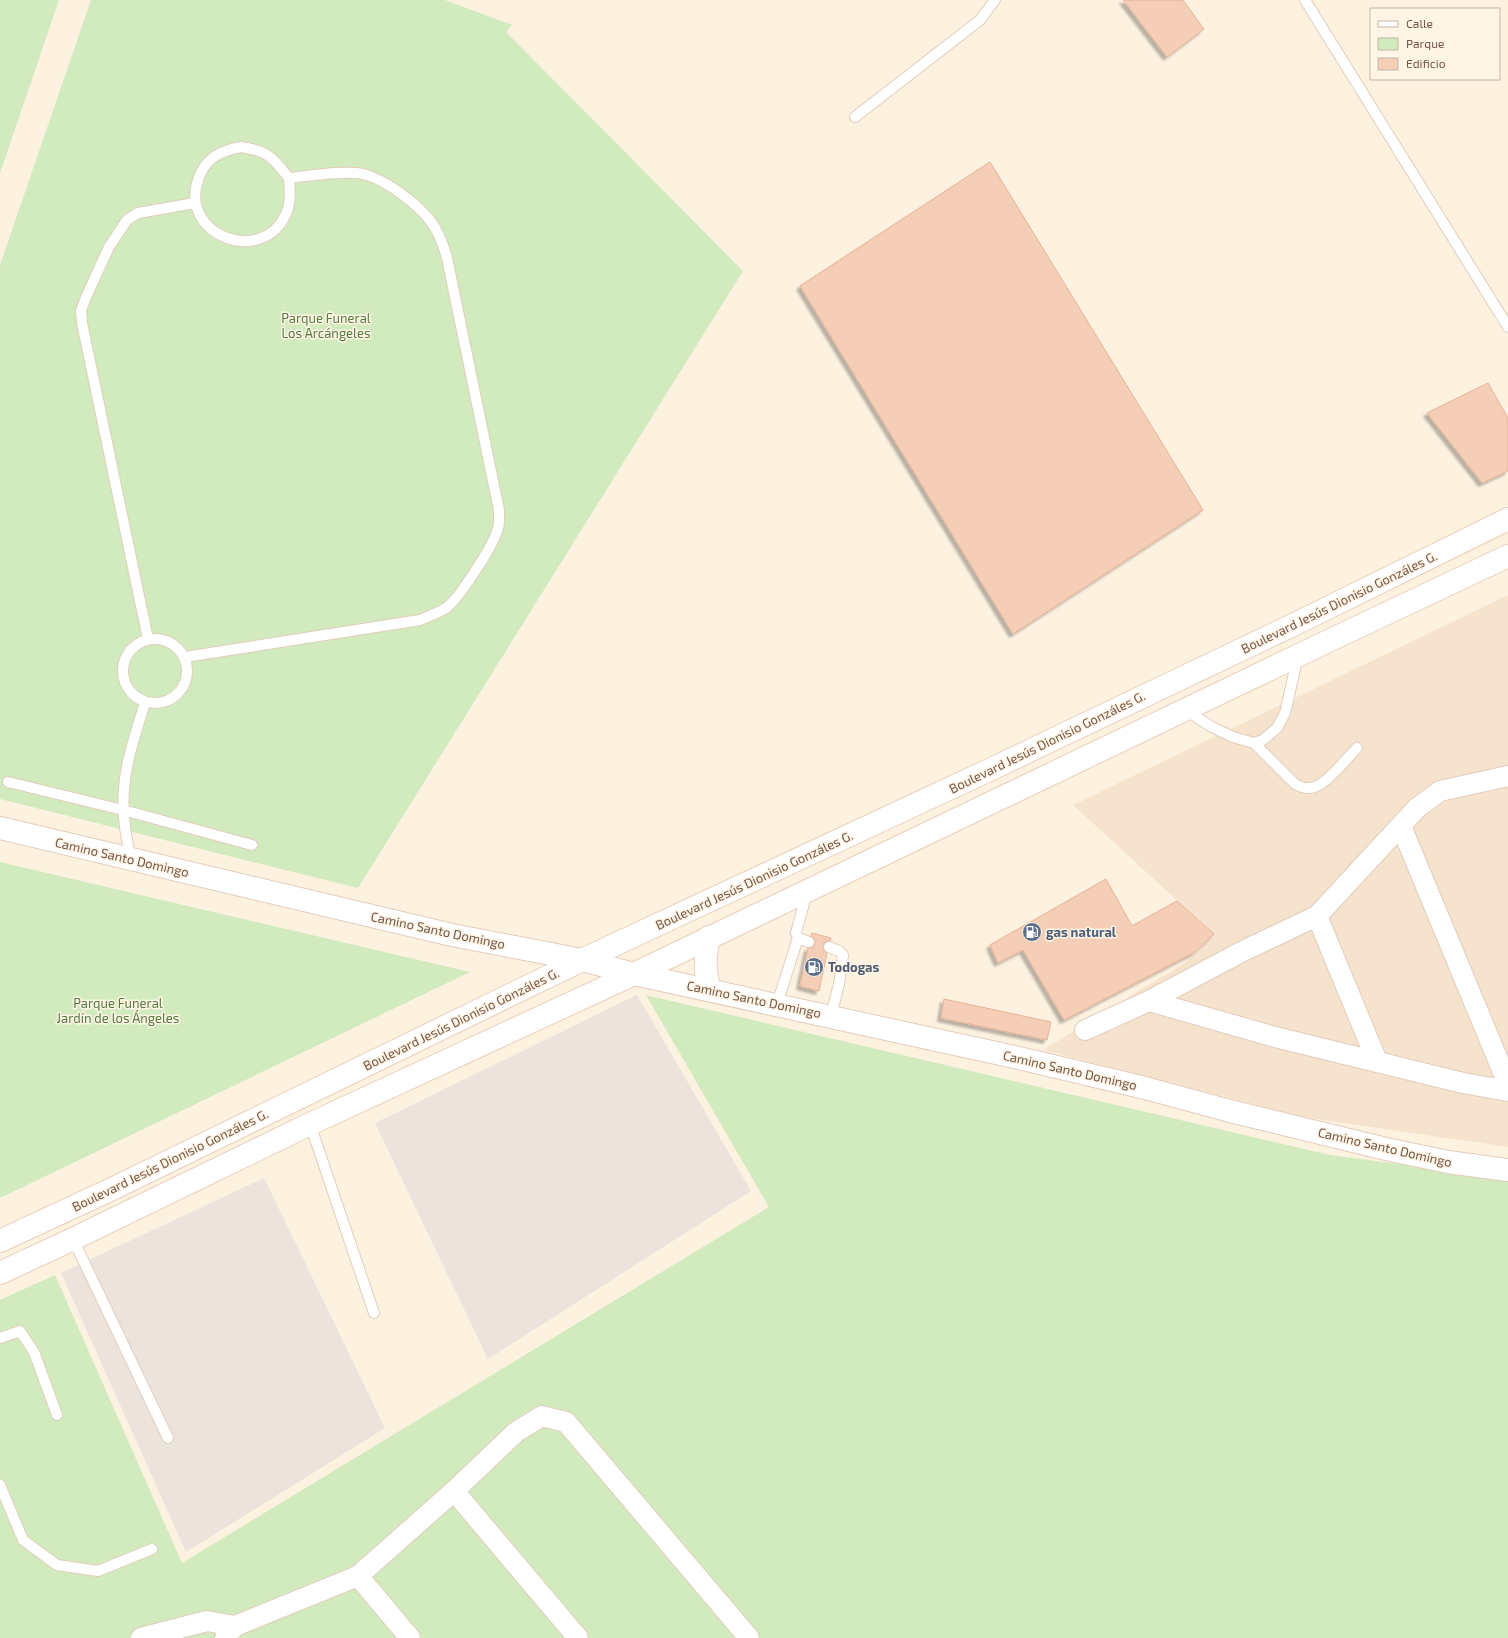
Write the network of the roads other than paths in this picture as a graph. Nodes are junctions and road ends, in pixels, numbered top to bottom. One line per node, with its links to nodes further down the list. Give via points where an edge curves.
1 (995, 0): 3 (lane, via 980,20)
2 (1306, 0): 6 (lane)
3 (855, 117)
4 (290, 178): 5 (lane, via 272,157 257,149 241,147 225,150 211,159 201,171 195,187); 5 (lane, via 290,199 286,214 278,227 266,236 252,241 237,242 222,237 210,229 201,217); 11 (lane, via 364,174 394,189 434,226 449,265 499,510 497,531 477,567 447,608 420,620)
5 (196, 203): 9 (lane, via 138,213 127,220 109,248 81,310)
6 (1508, 327)
7 (1508, 519): 29 (main road, Boulevard Jesús Dionisio Gonzáles G., via 985,772)
8 (1508, 556): 10 (main road)
9 (148, 639): 11 (lane, via 159,638 169,642); 12 (lane, via 130,650 123,669 128,690)
10 (1298, 656): 13 (main road); 14 (lane, via 1282,720 1269,736)
11 (185, 657): 12 (lane, via 188,672 184,688 167,702)
12 (145, 702): 18 (lane, via 127,767)
13 (1185, 709): 14 (lane, via 1225,734); 23 (main road)
14 (1254, 743): 15 (lane, via 1302,788 1318,786)
15 (1357, 748)
16 (8, 782): 18 (lane)
17 (1506, 782): 19 (street, via 1440,791 1417,808)
18 (123, 810): 21 (lane); 22 (lane)
19 (1401, 826): 24 (street); 37 (street)
20 (0, 828): 22 (main road, Camino Santo Domingo)
21 (252, 845)
22 (131, 859): 29 (main road, Camino Santo Domingo, via 452,935)
23 (808, 889): 25 (main road); 26 (lane, via 796,930)
24 (1317, 916): 32 (street, via 1243,951); 36 (street)
25 (709, 937): 30 (main road); 31 (main road, via 704,964)
26 (798, 938): 27 (lane); 33 (lane)
27 (810, 942)
28 (829, 947): 34 (lane, via 843,955)
29 (582, 960): 30 (main road, Camino Santo Domingo); 42 (main road, Boulevard Jesús Dionisio Gonzáles G.)
30 (634, 974): 31 (main road, Camino Santo Domingo); 39 (main road)
31 (710, 990): 33 (main road, Camino Santo Domingo)
32 (1149, 1001): 35 (street); 36 (street, via 1275,1037)
33 (777, 1004): 34 (main road, Camino Santo Domingo)
34 (831, 1016): 40 (main road, Camino Santo Domingo, via 1137,1086 1386,1149 1448,1162)
35 (1085, 1030)
36 (1377, 1061): 38 (street, via 1463,1083)
37 (1508, 1084)
38 (1508, 1091)
39 (310, 1124): 41 (main road); 44 (lane)
40 (1508, 1170)
41 (73, 1239): 43 (main road); 47 (lane)
42 (0, 1241)
43 (0, 1272)
44 (374, 1314)
45 (0, 1338): 46 (lane, via 20,1332 34,1352)
46 (57, 1416)
47 (168, 1438)
48 (0, 1485): 50 (lane, via 23,1540 57,1565 98,1571)
49 (454, 1491): 51 (street); 55 (street); 56 (street, via 516,1432 535,1420 542,1416 566,1422)
50 (152, 1549)
51 (358, 1576): 52 (street); 54 (street)
52 (238, 1632): 53 (street, via 206,1621)
53 (141, 1638)
54 (410, 1638)
55 (578, 1638)
56 (749, 1638)

